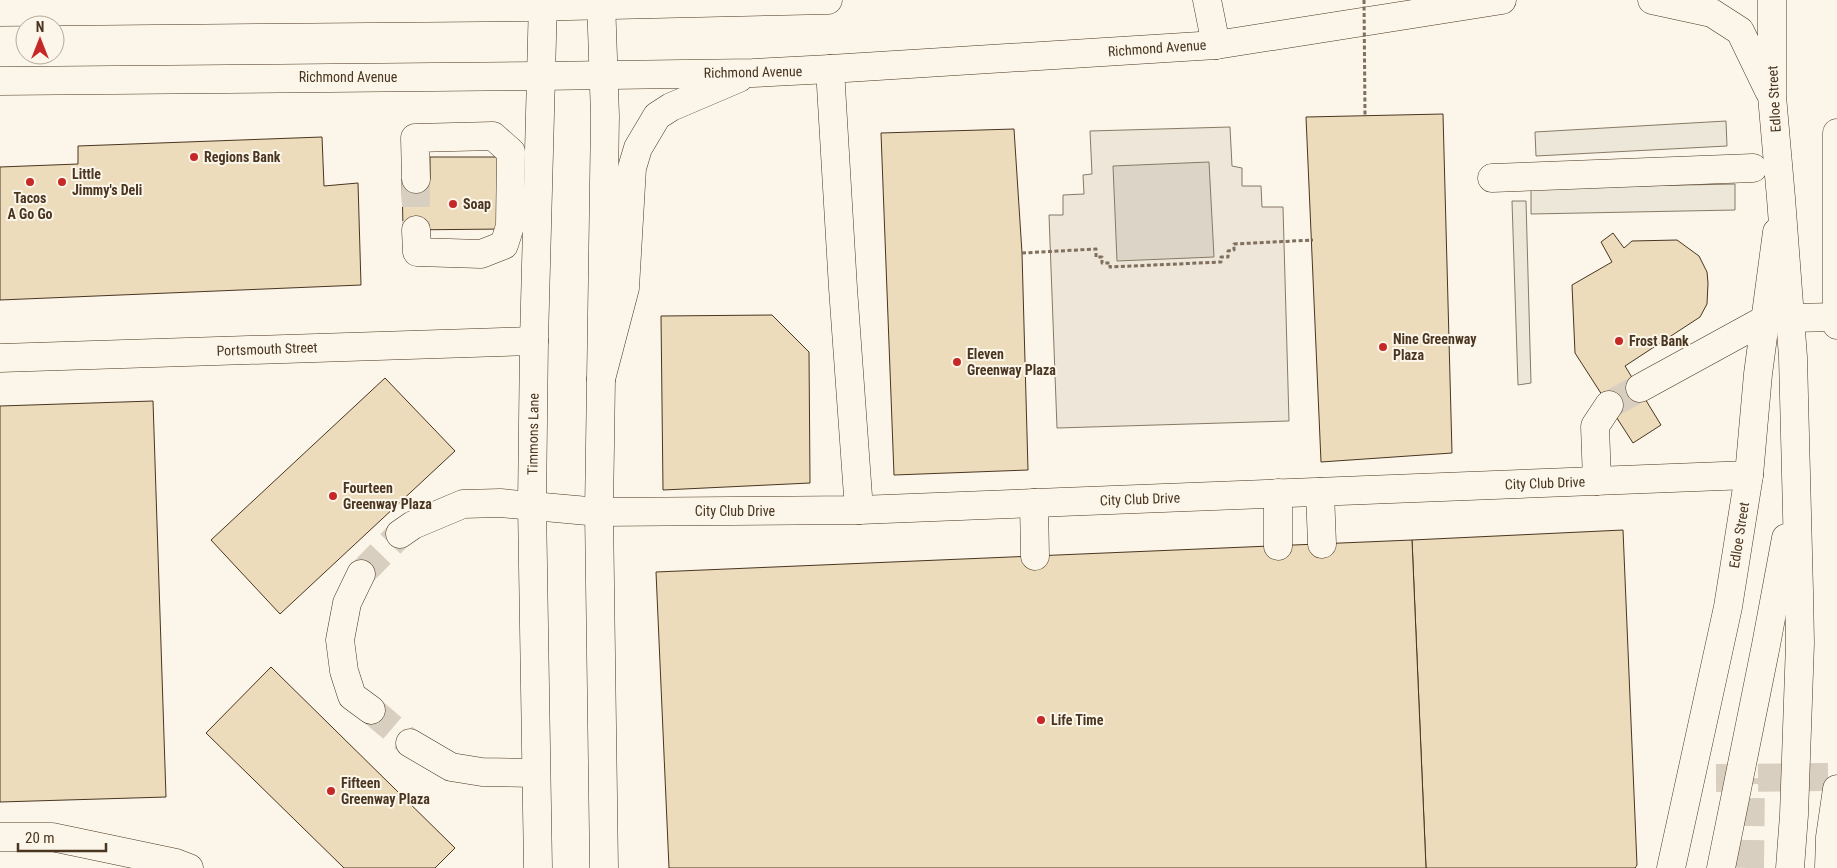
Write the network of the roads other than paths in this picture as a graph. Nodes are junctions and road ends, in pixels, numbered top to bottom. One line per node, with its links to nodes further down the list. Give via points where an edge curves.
1 (828, 0): 7 (main road)
2 (1207, 0): 12 (main road)
3 (1502, 0): 12 (main road, Richmond Avenue)
4 (1652, 0): 18 (main road, via 1712,13 1740,31)
5 (1772, 0): 18 (main road, Edloe Street)
6 (543, 3): 7 (main road); 9 (main road); 16 (main road, Timmons Lane)
7 (601, 3): 15 (main road)
8 (319, 4): 9 (main road); 10 (main road)
9 (441, 4)
10 (147, 5): 11 (main road)
11 (0, 12)
12 (1216, 44): 13 (main road, Richmond Avenue)
13 (830, 69): 14 (main road, Richmond Avenue); 39 (main road)
14 (753, 73): 15 (main road, Richmond Avenue); 29 (main road, via 657,116 638,148 632,168 625,288)
15 (604, 74): 16 (main road, Richmond Avenue); 29 (main road)
16 (540, 76): 17 (main road, Richmond Avenue); 27 (main road, Timmons Lane)
17 (0, 81)
18 (1772, 96): 25 (main road, Edloe Street, via 1781,198)
19 (1837, 133): 24 (main road)
20 (1753, 168): 21 (main road)
21 (1492, 178)
22 (416, 179): 23 (main road, via 415,138 493,136 511,152 510,226 504,245 482,254 417,252)
23 (416, 230)
24 (1837, 317): 25 (main road); 26 (main road)
25 (1778, 319): 30 (main road); 32 (main road, Edloe Street, via 1758,374); 34 (main road, Edloe Street, via 1793,357)
26 (1837, 325)
27 (534, 341): 28 (main road, Portsmouth Street); 38 (main road, Timmons Lane)
28 (0, 358)
29 (601, 379): 40 (main road)
30 (1640, 388)
31 (1609, 405): 33 (main road, via 1596,426)
32 (1749, 475): 33 (main road, City Club Drive); 54 (main road, Edloe Street, via 1703,781)
33 (1597, 481): 35 (main road, City Club Drive)
34 (1797, 481): 55 (main road); 56 (main road, Edloe Street, via 1800,643)
35 (1320, 492): 36 (main road, City Club Drive); 42 (main road)
36 (1278, 493): 37 (main road, City Club Drive); 43 (main road)
37 (1034, 503): 39 (main road, City Club Drive); 44 (main road)
38 (532, 506): 40 (main road, City Club Drive); 41 (main road, City Club Drive, via 500,502 463,504 413,525); 48 (main road, Timmons Lane)
39 (859, 510): 40 (main road, City Club Drive)
40 (599, 512): 53 (main road)
41 (400, 534)
42 (1322, 544)
43 (1278, 546)
44 (1035, 556)
45 (361, 574): 46 (main road, via 346,603 340,640 344,671 352,696)
46 (371, 710)
47 (410, 743): 48 (main road, via 451,767 482,772)
48 (535, 773): 52 (main road, Timmons Lane)
49 (1837, 790): 57 (main road)
50 (0, 837): 51 (main road, via 52,837)
51 (189, 868)
52 (538, 868)
53 (604, 868)
54 (1671, 868)
55 (1721, 868)
56 (1790, 868)
57 (1829, 868)

